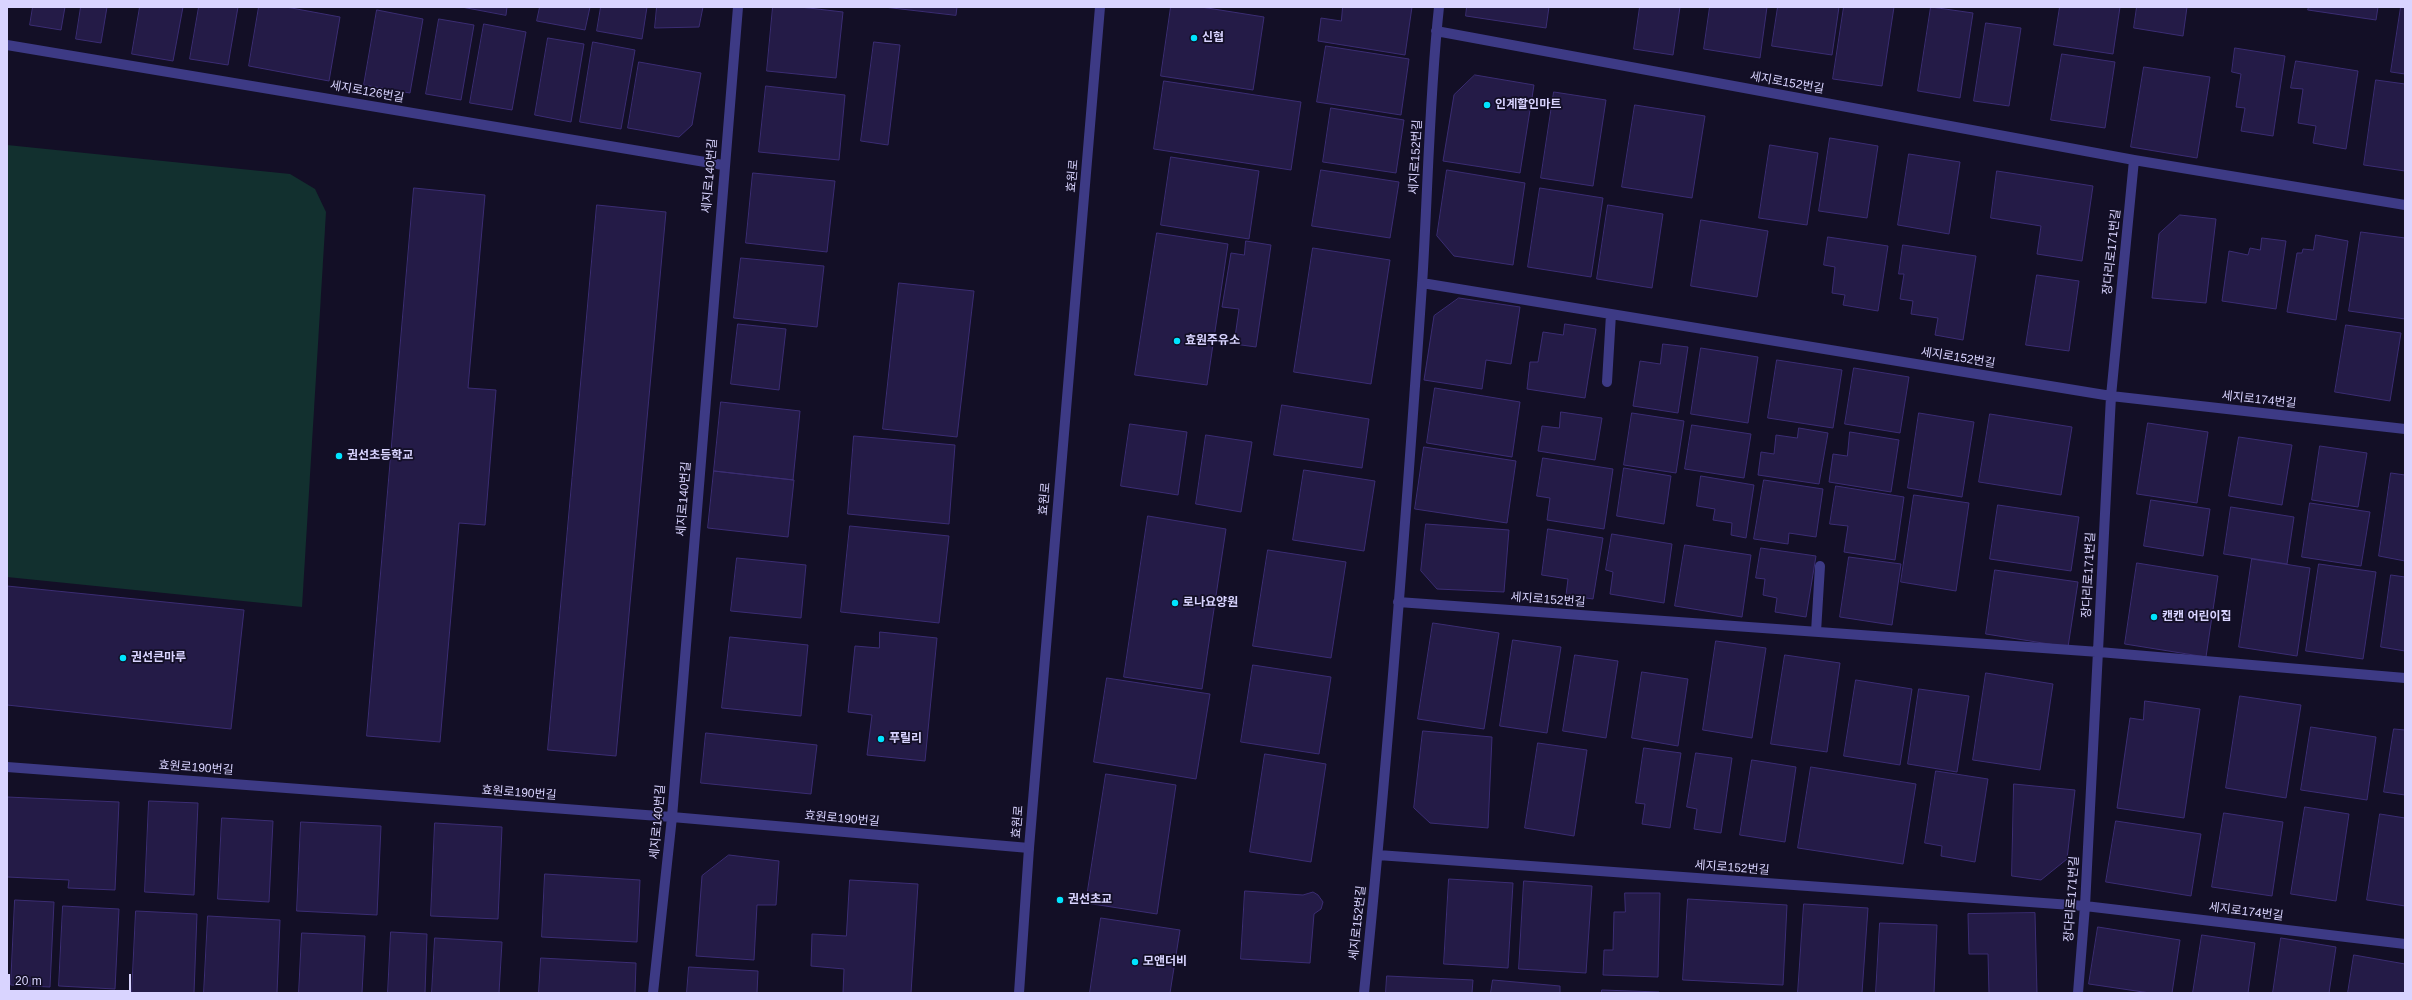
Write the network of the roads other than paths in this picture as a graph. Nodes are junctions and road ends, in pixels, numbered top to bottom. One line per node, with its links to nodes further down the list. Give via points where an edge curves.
1 (738, 7): 7 (street, 세지로140번길)
2 (1100, 7): 21 (street, 효원로)
3 (1439, 7): 4 (street, 세지로152번길)
4 (1436, 31): 6 (street, 세지로152번길); 9 (street, 세지로152번길)
5 (7, 45): 7 (street, 세지로126번길)
6 (2134, 160): 8 (street); 12 (street, 장다리로171번길)
7 (723, 165): 20 (street, 세지로140번길)
8 (2405, 205)
9 (1422, 283): 10 (street, 세지로152번길); 15 (street, 세지로152번길)
10 (1611, 314): 11 (street); 12 (street, 세지로152번길)
11 (1607, 382)
12 (2111, 396): 13 (street, 세지로174번길); 17 (street, 장다리로171번길)
13 (2405, 429)
14 (1820, 566): 16 (street)
15 (1398, 602): 16 (street, 세지로152번길); 22 (street, 세지로152번길)
16 (1816, 632): 17 (street, 세지로152번길)
17 (2099, 652): 18 (street); 23 (street, 장다리로171번길)
18 (2405, 678)
19 (7, 767): 20 (street, 효원로190번길)
20 (672, 817): 21 (street, 효원로190번길); 25 (street, 세지로140번길)
21 (1029, 848): 26 (street, 효원로)
22 (1378, 855): 23 (street, 세지로152번길); 27 (street, 세지로152번길)
23 (2085, 906): 24 (street, 세지로174번길); 28 (street, 장다리로171번길)
24 (2405, 944)
25 (654, 993)
26 (1019, 993)
27 (1364, 993)
28 (2078, 993)

